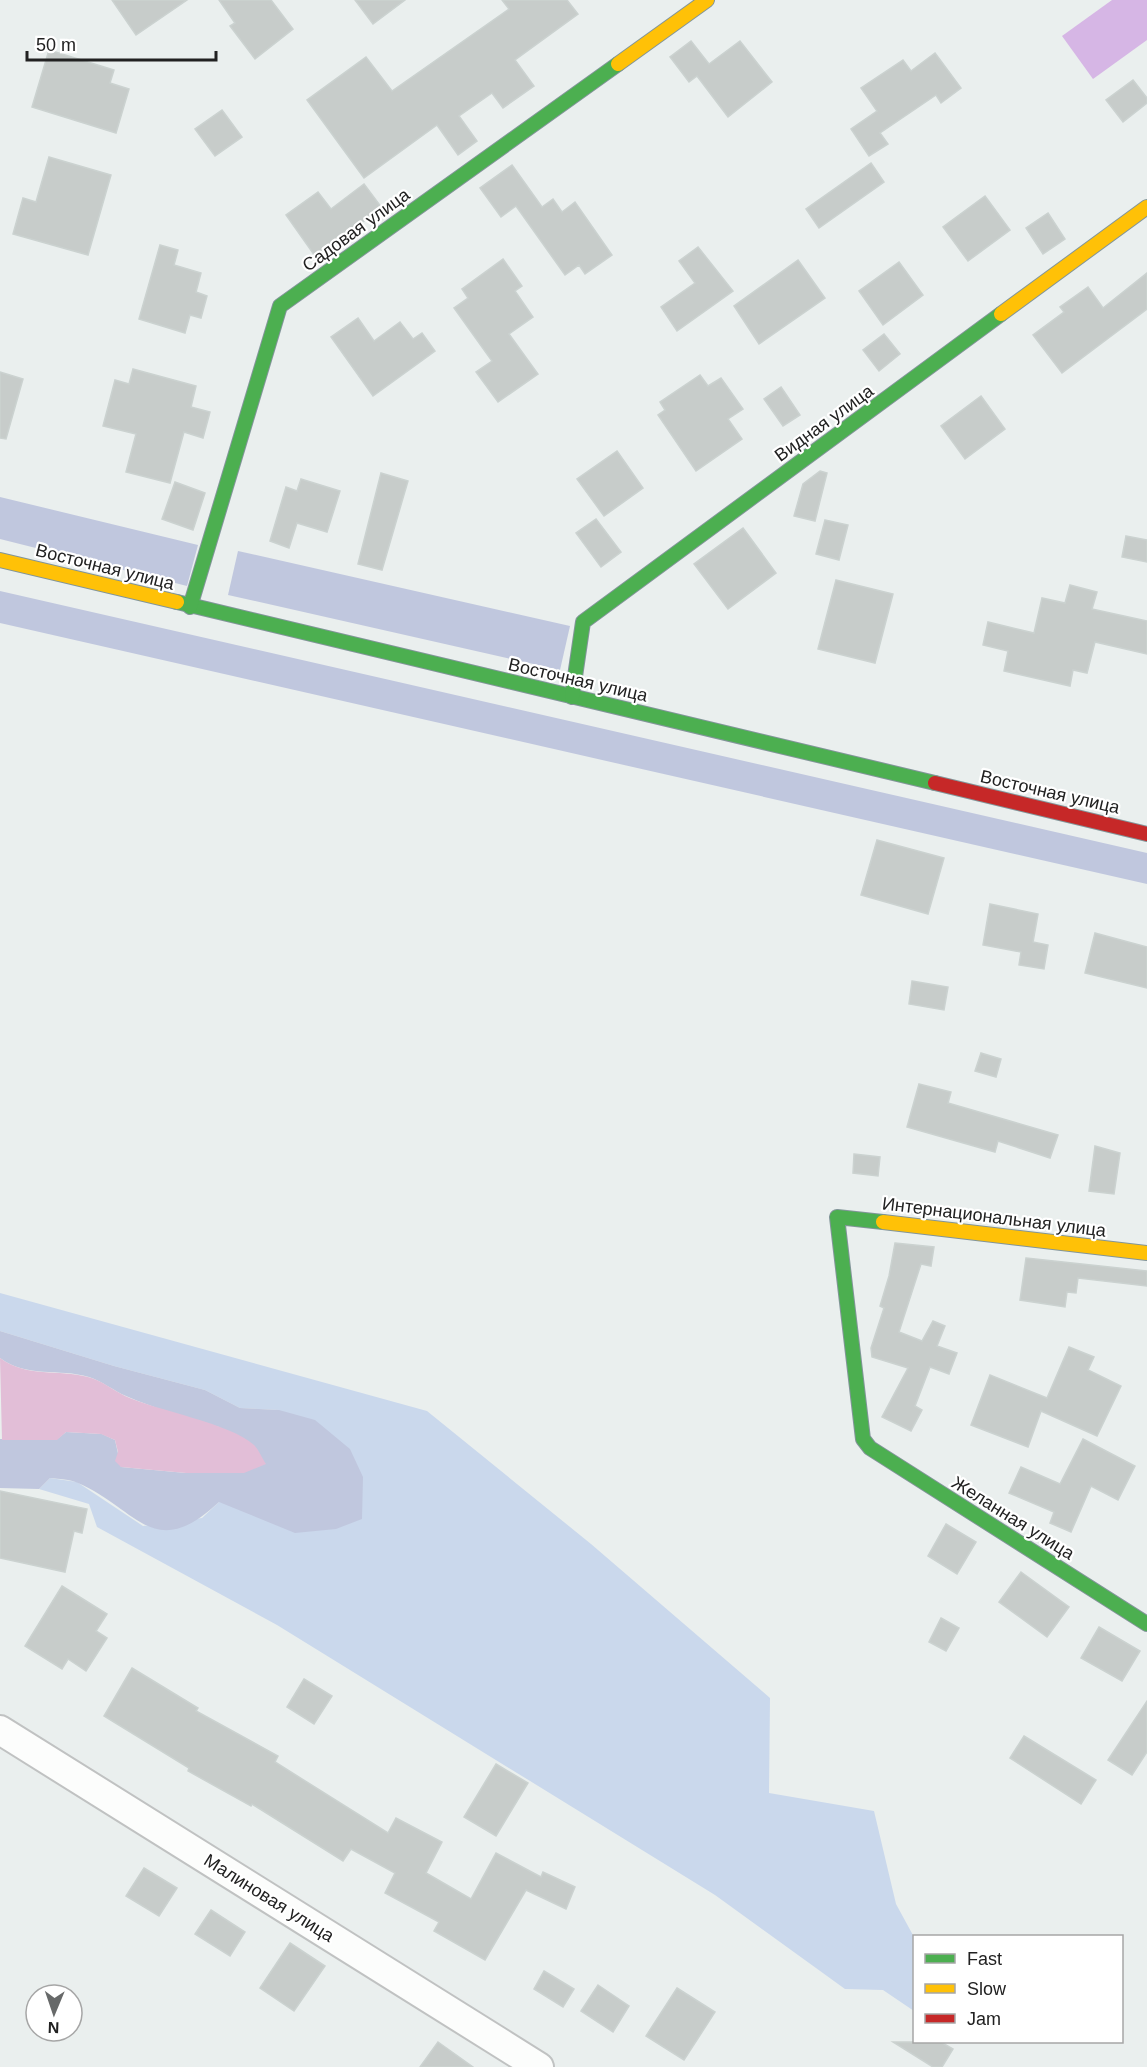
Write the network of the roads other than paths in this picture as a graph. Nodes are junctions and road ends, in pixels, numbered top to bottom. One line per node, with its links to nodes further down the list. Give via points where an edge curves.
1 (707, 0): 4 (street, Садовая улица, via 280,306)
2 (1147, 207): 5 (street, Видная улица, via 583,622)
3 (0, 560): 4 (street, Восточная улица)
4 (190, 607): 5 (street, Восточная улица)
5 (572, 697): 6 (street, Восточная улица)
6 (1147, 834)
7 (1147, 1253): 8 (street, Интернациональная улица, via 837,1216)
8 (862, 1439): 9 (street, Желанная улица, via 870,1448)
9 (1147, 1624)
10 (0, 1730): 11 (street, Малиновая улица)
11 (539, 2067)

